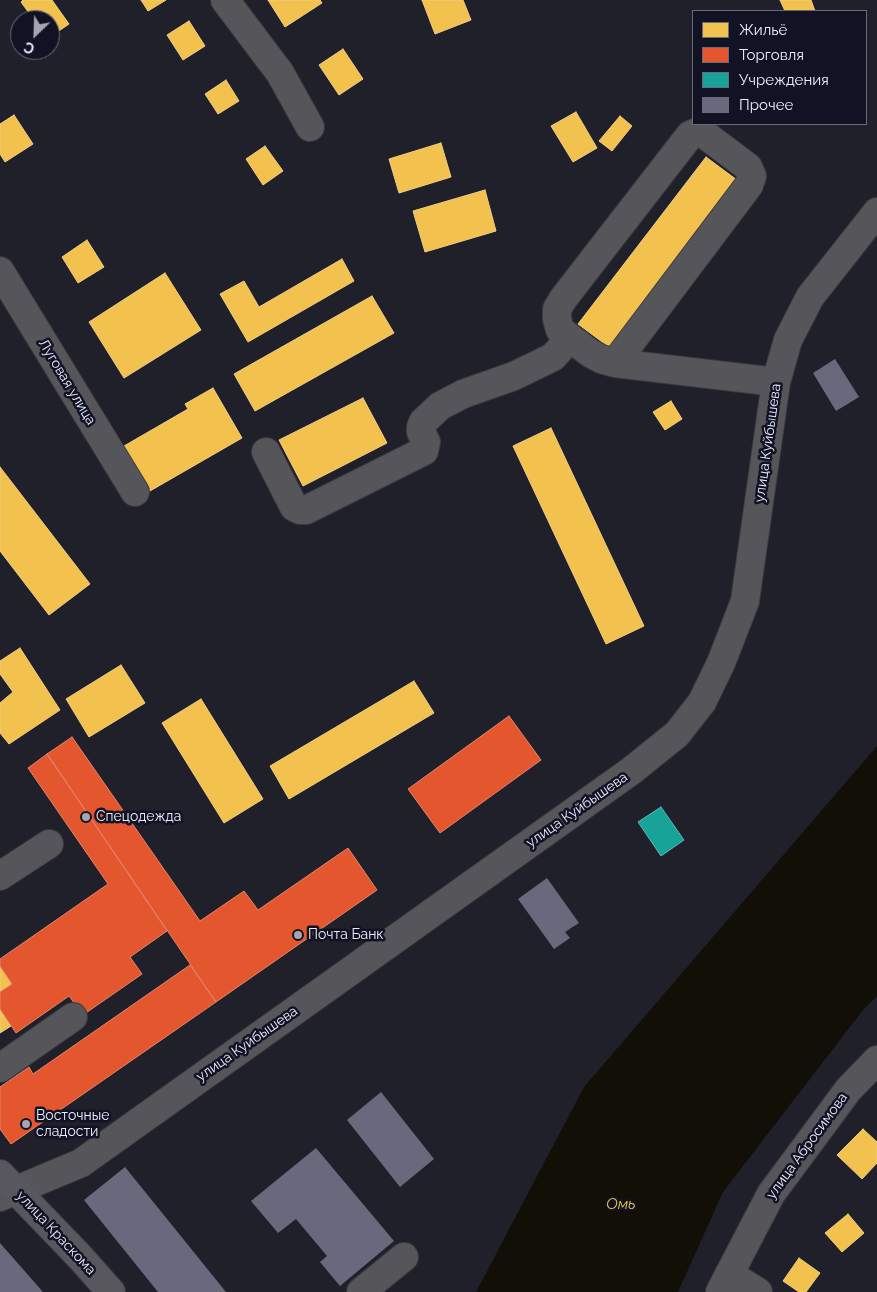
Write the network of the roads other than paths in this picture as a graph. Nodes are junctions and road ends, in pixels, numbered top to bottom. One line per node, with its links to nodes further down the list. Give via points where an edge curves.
1 (225, 0): 2 (street, via 280,73)
2 (310, 127)
3 (877, 212): 7 (street, улица Куйбышева, via 806,305 788,340)
4 (0, 271): 9 (street, Луговая улица)
5 (570, 338): 6 (street, via 601,360); 6 (street, via 560,330 556,319 564,299 690,134 704,134 748,167 752,176 749,185); 8 (street, via 553,358 440,406 421,427 426,442 424,451 306,510 294,507)
6 (615, 363): 7 (street)
7 (776, 382): 15 (street, улица Куйбышева, via 745,602 702,702 677,734 632,771 81,1163)
8 (266, 452)
9 (135, 492)
10 (49, 844): 11 (street)
11 (0, 876)
12 (73, 1017): 14 (street)
13 (877, 1060): 17 (street, улица Абросимова, via 848,1090 771,1194)
14 (0, 1068)
15 (5, 1187): 18 (main road, улица Краскома, via 80,1257)
16 (404, 1256): 19 (street)
17 (724, 1283): 20 (street)
18 (111, 1292)
19 (361, 1292)
20 (758, 1292)

